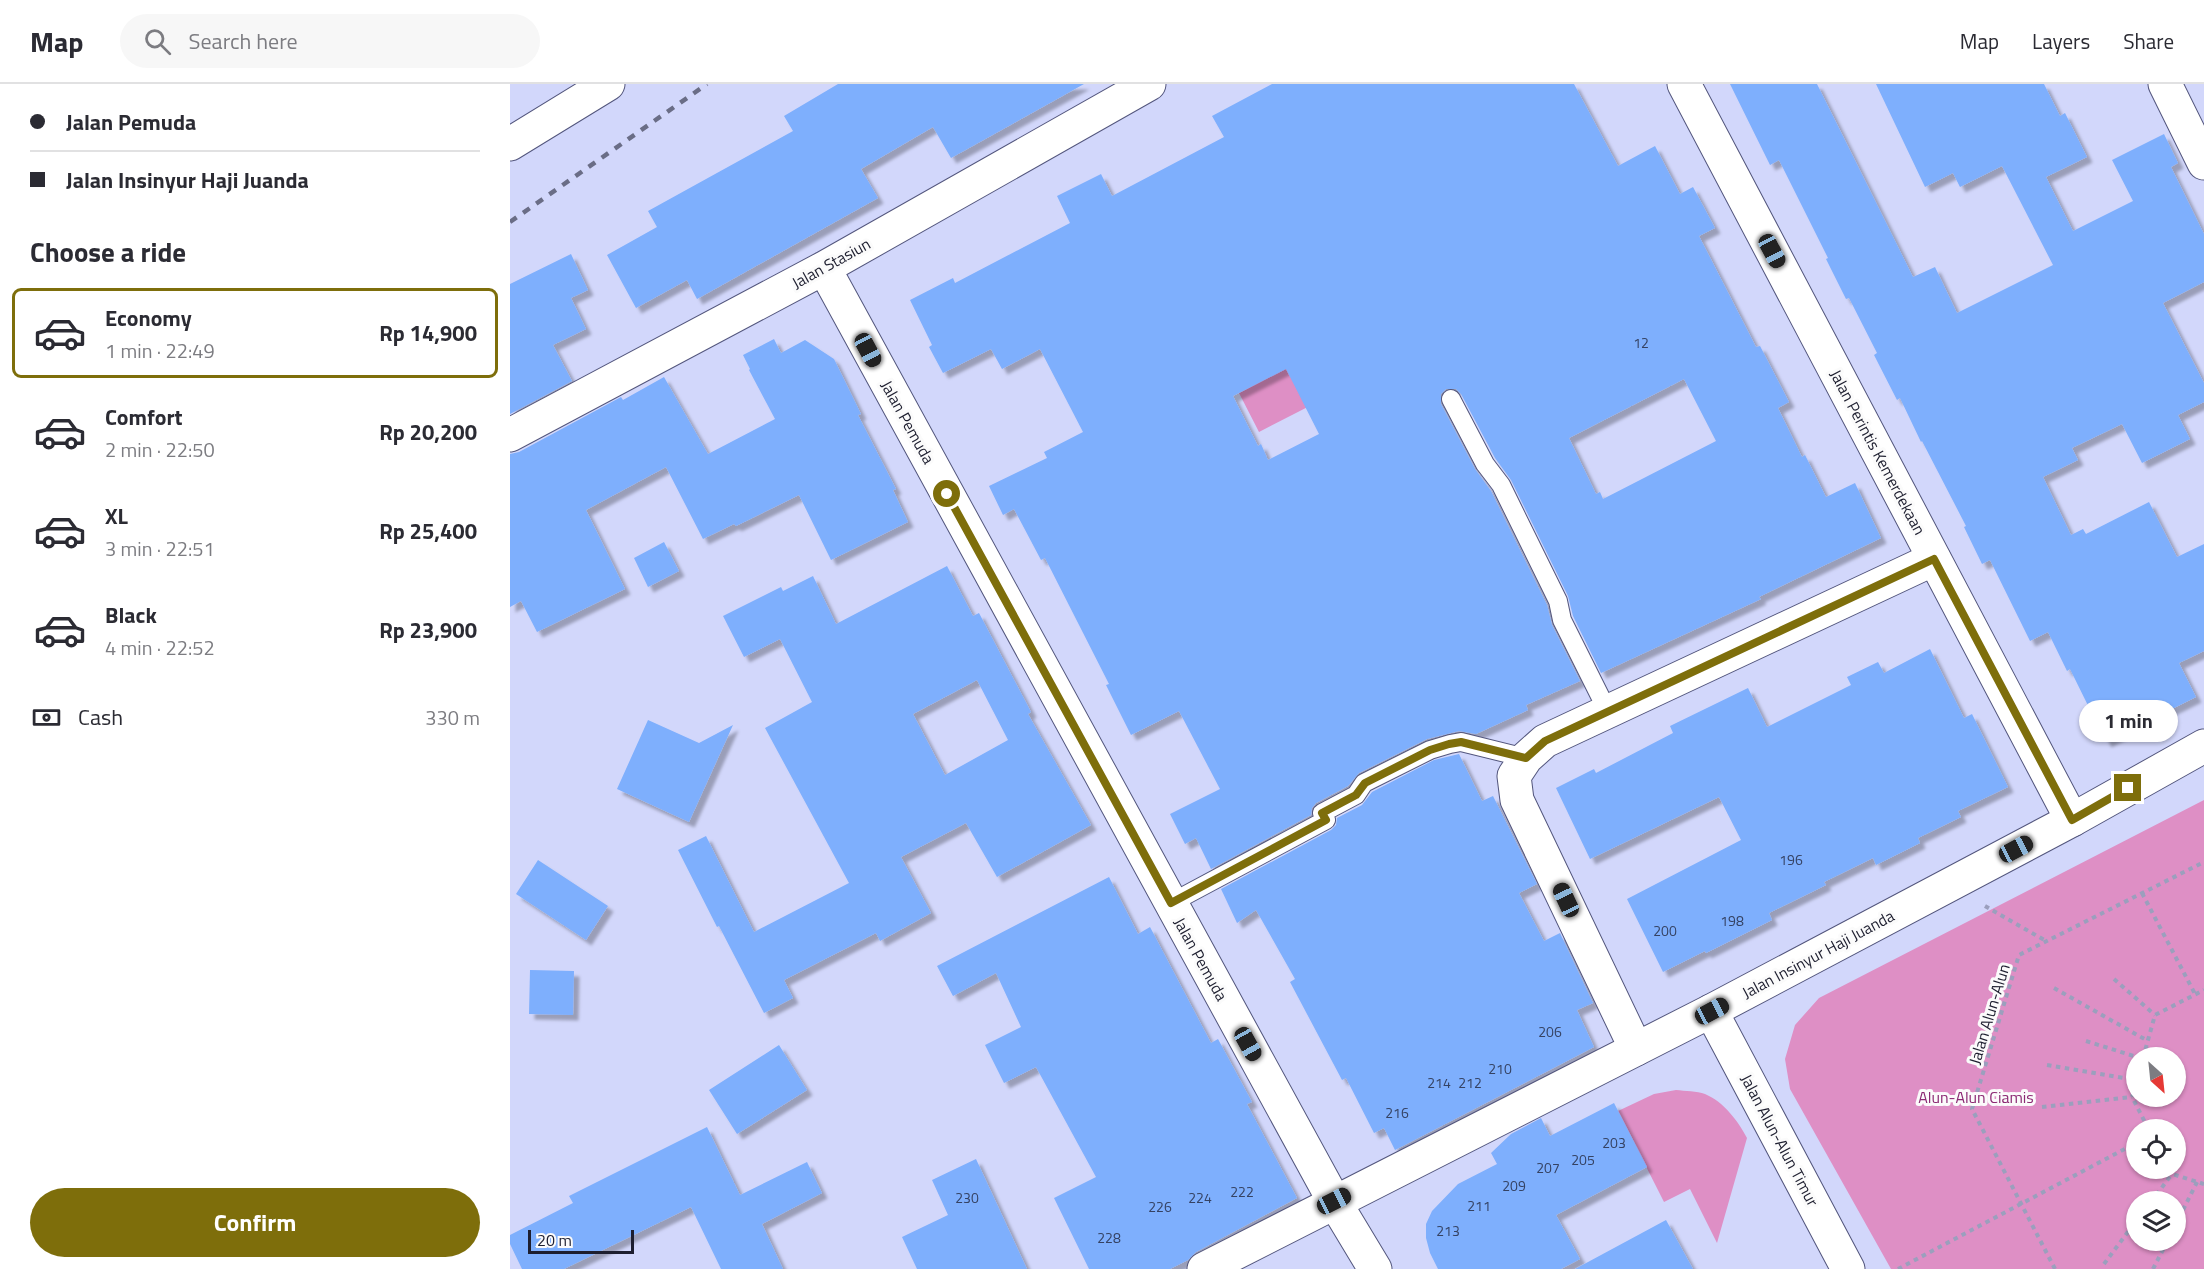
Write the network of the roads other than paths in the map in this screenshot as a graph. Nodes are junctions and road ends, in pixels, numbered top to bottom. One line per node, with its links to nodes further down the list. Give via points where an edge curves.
1 (608, 84): 5 (main road)
2 (1149, 84): 7 (main road, Jalan Stasiun)
3 (1683, 84): 10 (main road, Jalan Perintis Kemerdekaan)
4 (2165, 84): 6 (main road)
5 (510, 144)
6 (2204, 163)
7 (824, 268): 9 (main road, Jalan Stasiun); 15 (main road, Jalan Pemuda)
8 (1451, 399): 11 (lane, via 1485,464 1501,485)
9 (510, 435)
10 (1934, 559): 11 (main road); 14 (main road, Jalan Perintis Kemerdekaan)
11 (1608, 712): 13 (main road, via 1545,741)
12 (2204, 746): 14 (main road, Jalan Insinyur Haji Juanda)
13 (1526, 758): 15 (lane, via 1461,742 1430,750 1365,783 1356,795 1322,813 1326,820); 17 (main road, via 1514,776 1518,800)
14 (2072, 820): 16 (main road, Jalan Insinyur Haji Juanda)
15 (1171, 903): 18 (main road, Jalan Pemuda)
16 (1712, 1011): 17 (main road, Jalan Insinyur Haji Juanda); 21 (main road, Jalan Alun-Alun Timur)
17 (1636, 1049): 18 (main road, Jalan Insinyur Haji Juanda)
18 (1334, 1201): 19 (main road, Jalan Insinyur Haji Juanda); 20 (main road, Jalan Pemuda)
19 (1204, 1269)
20 (1375, 1269)
21 (1848, 1269)

